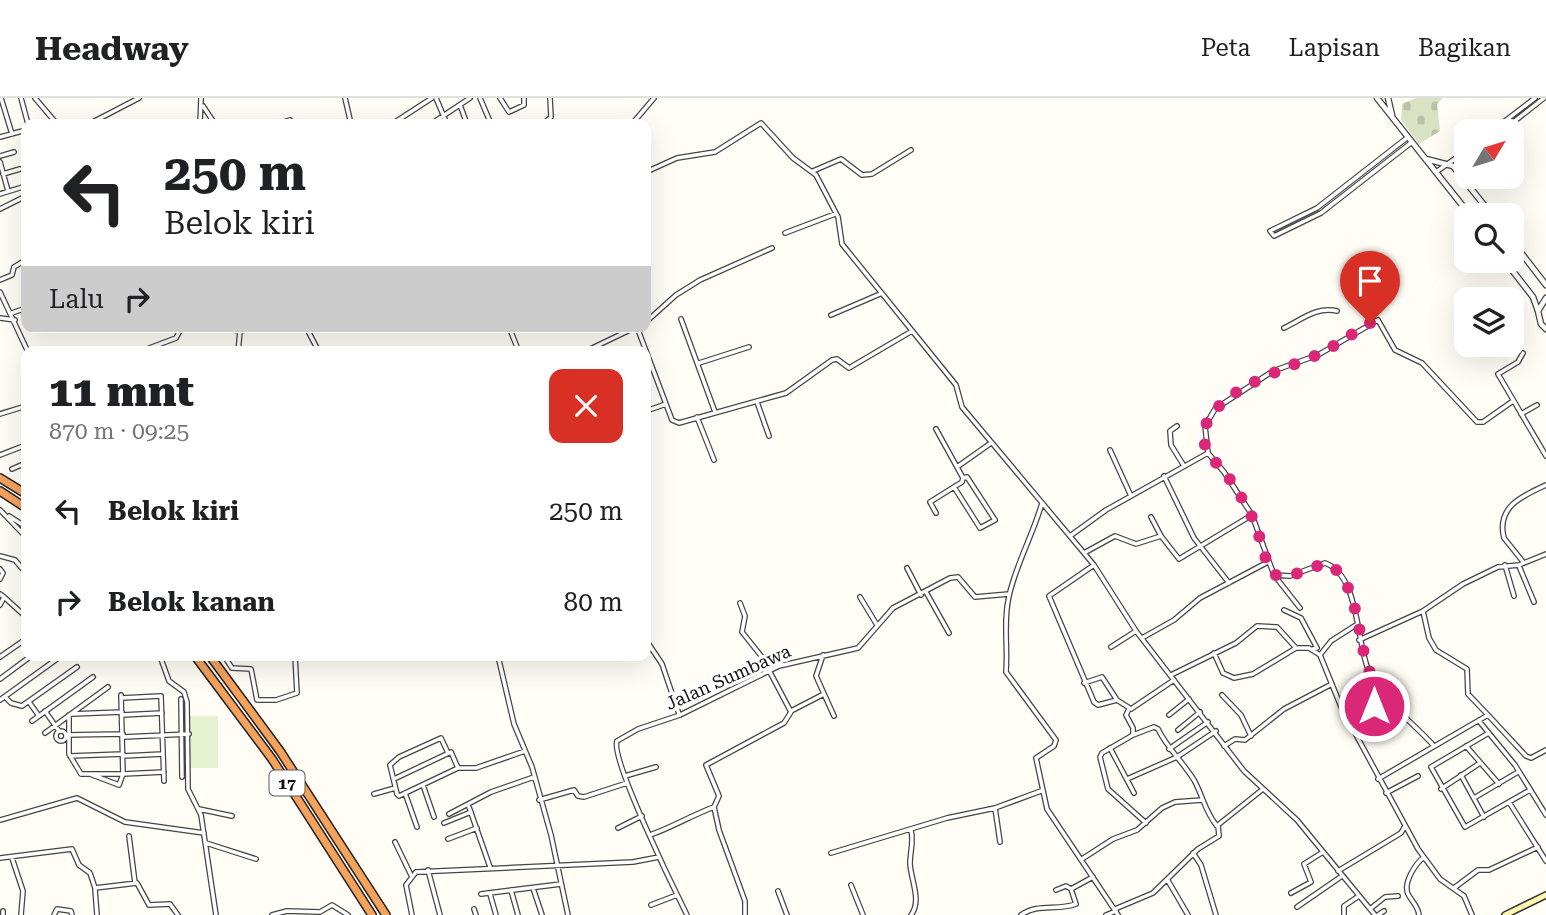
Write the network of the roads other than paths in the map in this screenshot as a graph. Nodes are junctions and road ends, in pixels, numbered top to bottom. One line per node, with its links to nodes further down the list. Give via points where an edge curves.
1 (1, 98): 39 (street)
2 (20, 98): 22 (street)
3 (35, 98): 23 (street)
4 (139, 98): 18 (street)
5 (201, 98): 19 (street)
6 (345, 98): 27 (street)
7 (434, 98): 21 (street); 28 (street)
8 (470, 98): 20 (street)
9 (480, 98): 32 (street)
10 (500, 98): 11 (street, via 509,112 524,105)
11 (524, 98)
12 (550, 98): 33 (street)
13 (654, 98): 34 (street)
14 (1377, 98): 35 (street)
15 (1388, 98): 35 (street)
16 (1535, 98): 36 (street)
17 (1544, 98): 37 (street)
18 (132, 100): 24 (street)
19 (201, 105): 25 (street); 26 (street)
20 (460, 105): 21 (street); 31 (street)
21 (444, 115): 29 (street); 30 (street)
22 (26, 119)
23 (53, 119)
24 (98, 119)
25 (200, 119)
26 (211, 119)
27 (350, 119)
28 (400, 119)
29 (438, 119)
30 (445, 119)
31 (465, 119)
32 (489, 119)
33 (549, 119)
34 (636, 119)
35 (1394, 119): 41 (street)
36 (1508, 119)
37 (1517, 119)
38 (21, 131): 39 (street)
39 (12, 134): 40 (street)
40 (0, 137)
41 (1410, 140): 45 (street); 55 (street); 57 (street)
42 (911, 150): 52 (street, via 872,174 862,175 841,159)
43 (14, 152): 44 (street)
44 (0, 156)
45 (1426, 159): 48 (street); 53 (street)
46 (1454, 159): 48 (street)
47 (0, 162): 54 (street)
48 (1448, 163): 49 (street); 53 (street)
49 (1454, 167)
50 (20, 169): 54 (street)
51 (651, 170): 52 (street, via 677,158 715,152 761,123 793,158)
52 (813, 171): 67 (street)
53 (1436, 172): 62 (street)
54 (3, 174): 59 (street)
55 (1349, 184): 57 (street); 64 (street)
56 (21, 188): 59 (street)
57 (1353, 189): 66 (street)
58 (1472, 189): 63 (street)
59 (8, 191): 60 (street)
60 (0, 194)
61 (21, 198): 65 (street)
62 (1461, 203)
63 (1483, 203)
64 (1317, 208): 66 (street); 66 (street, via 1270,231 1274,236)
65 (0, 209)
66 (1321, 213)
67 (836, 214): 68 (street); 76 (street, via 840,240)
68 (785, 233)
69 (772, 248): 84 (street, via 708,275)
70 (1524, 257): 74 (street)
71 (21, 263): 73 (street, via 12,275)
72 (1514, 273): 80 (street)
73 (0, 280)
74 (1546, 285)
75 (0, 292): 81 (street)
76 (880, 294): 82 (street); 89 (street)
77 (1546, 298): 80 (street)
78 (21, 309): 81 (street)
79 (1337, 311): 87 (street, via 1314,312)
80 (1538, 311): 88 (street)
81 (11, 313): 86 (street)
82 (831, 314)
83 (0, 318): 86 (street)
84 (651, 318)
85 (681, 319): 97 (street)
86 (15, 320): 92 (street)
87 (1284, 328)
88 (1546, 329)
89 (912, 331): 100 (street, via 851,368 834,359 791,390); 112 (street, via 958,387 961,405)
90 (179, 333): 93 (street)
91 (624, 333): 94 (street)
92 (26, 346)
93 (155, 346)
94 (596, 346)
95 (749, 347): 97 (street)
96 (1521, 357): 99 (street, via 1498,374)
97 (699, 363): 105 (street)
98 (651, 368): 101 (street)
99 (1513, 401): 107 (street); 115 (street, via 1477,422 1422,363 1392,346 1378,320 1318,355 1273,371 1215,410 1205,426)
100 (757, 402): 105 (street); 111 (street)
101 (666, 404): 104 (street); 108 (street, via 674,422)
102 (1537, 405): 107 (street)
103 (21, 408): 106 (street)
104 (651, 409)
105 (715, 412): 108 (street)
106 (0, 414)
107 (1521, 414): 117 (street)
108 (698, 417): 118 (street)
109 (1177, 426): 120 (street, via 1170,431 1169,440)
110 (936, 429): 121 (street)
111 (769, 436)
112 (991, 443): 121 (street); 131 (street)
113 (21, 447): 116 (street)
114 (1110, 450): 130 (street)
115 (1208, 453): 120 (street); 136 (street)
116 (0, 454)
117 (1546, 456)
118 (713, 460)
119 (21, 465): 122 (street)
120 (1184, 466): 123 (street)
121 (957, 467): 125 (street)
122 (12, 469)
123 (1164, 476): 130 (street); 142 (street)
124 (0, 478): 129 (highway)
125 (963, 478): 127 (street); 127 (street, via 967,477 994,522 980,528)
126 (1546, 485): 147 (street, via 1509,505 1503,533)
127 (954, 487): 134 (street, via 930,502)
128 (0, 491): 132 (highway)
129 (21, 491)
130 (1131, 496): 140 (street)
131 (1042, 503): 140 (street); 157 (street)
132 (21, 505)
133 (0, 510): 135 (street)
134 (936, 513)
135 (7, 515): 138 (street); 139 (street)
136 (1252, 515): 142 (street); 146 (street)
137 (1151, 517): 141 (street)
138 (21, 524)
139 (21, 531)
140 (1070, 536): 143 (street)
141 (1161, 536): 142 (street, via 1177,559); 143 (street, via 1136,544 1115,536)
142 (1201, 546): 155 (street)
143 (1084, 553): 148 (street)
144 (1546, 554): 147 (street)
145 (0, 556): 150 (street, via 15,559)
146 (1268, 561): 153 (street); 155 (street)
147 (1521, 564): 149 (street); 162 (street)
148 (1094, 565): 171 (street); 198 (street, via 1049,596)
149 (1505, 565): 160 (street); 167 (street, via 1463,584)
150 (21, 567)
151 (906, 568): 158 (street)
152 (0, 569): 154 (street)
153 (1274, 575): 165 (street); 169 (street, via 1290,576 1329,564 1350,589)
154 (0, 579)
155 (1229, 583): 173 (street)
156 (926, 592): 157 (street, Jalan Sumbawa, via 954,576 975,597); 158 (street, Jalan Sumbawa); 172 (street)
157 (1009, 594): 274 (street, via 1007,675 1056,740 1035,758)
158 (921, 595): 170 (street, Jalan Sumbawa, via 897,606)
159 (2, 596): 164 (street); 168 (street)
160 (1514, 596)
161 (860, 597): 170 (street)
162 (1534, 602)
163 (740, 603): 194 (street, via 745,616 741,628)
164 (0, 606)
165 (1300, 608)
166 (1284, 610): 180 (street, via 1301,618)
167 (1423, 611): 174 (street); 220 (street, via 1435,648 1467,669 1468,694)
168 (21, 613)
169 (1356, 625): 174 (street); 176 (street)
170 (877, 626): 182 (street, Jalan Sumbawa, via 858,648)
171 (1136, 631): 173 (street); 177 (street)
172 (949, 633)
173 (1142, 638): 196 (street)
174 (1360, 640): 204 (street, via 1368,669)
175 (21, 642): 184 (street)
176 (1330, 643): 180 (street); 183 (street)
177 (1111, 647)
178 (651, 648): 217 (street, via 666,673)
179 (1296, 648): 180 (street); 181 (street, via 1282,629 1264,625); 181 (street, via 1254,674 1234,678 1223,673)
180 (1315, 649): 183 (street)
181 (1214, 653): 196 (street)
182 (823, 654): 194 (street, Jalan Sumbawa); 201 (street, via 816,676)
183 (1320, 655): 199 (street)
184 (0, 657)
185 (25, 661): 197 (street)
186 (54, 661): 203 (street)
187 (162, 661): 232 (street, via 169,681 183,692)
188 (199, 661): 358 (highway, 17, via 272,759)
189 (214, 661): 359 (highway, 17, via 280,751)
190 (227, 661): 191 (street, via 232,668 251,669 257,700 268,701 297,693)
191 (295, 661)
192 (499, 661): 245 (street)
193 (77, 667): 209 (street)
194 (770, 671): 212 (street); 217 (street, Jalan Sumbawa)
195 (93, 677): 211 (street)
196 (1172, 677): 207 (street); 210 (street)
197 (0, 679)
198 (1084, 682): 206 (street, via 1102,677); 206 (street, via 1097,704)
199 (1330, 685): 238 (street, via 1284,709); 265 (street)
200 (108, 687): 216 (street)
201 (822, 695): 212 (street); 222 (street)
202 (1222, 695): 238 (street, via 1241,715)
203 (5, 696): 208 (street); 209 (street, via 22,706)
204 (1386, 698): 219 (street); 240 (street)
205 (181, 699): 231 (street)
206 (1117, 699): 210 (street)
207 (1189, 699): 213 (street); 218 (street)
208 (0, 701)
209 (29, 702): 221 (street)
210 (1129, 709): 236 (street, via 1125,715)
211 (45, 711): 221 (street); 226 (street)
212 (791, 711): 283 (street, via 784,723 706,762 719,799)
213 (1200, 712): 225 (street); 227 (street)
214 (122, 713): 215 (street); 215 (street, via 121,696 161,696); 216 (street); 237 (street)
215 (162, 713): 235 (street)
216 (70, 715): 226 (street); 234 (street)
217 (680, 715): 259 (street, Jalan Sumbawa, via 617,741)
218 (1169, 715)
219 (1362, 715)
220 (1488, 715): 223 (street); 244 (street, via 1526,756)
221 (39, 716): 224 (street)
222 (834, 716)
223 (1479, 720): 233 (street); 240 (street)
224 (32, 721)
225 (1208, 722): 229 (street); 243 (street)
226 (55, 726): 228 (street); 230 (street)
227 (1178, 730)
228 (59, 732): 234 (street); 234 (street, via 56,737 60,741)
229 (1216, 732): 239 (street); 250 (street)
230 (44, 733)
231 (182, 734): 232 (street); 235 (street); 261 (street)
232 (189, 734): 285 (street, via 188,789)
233 (1488, 734): 241 (street); 255 (street)
234 (68, 735): 237 (street); 249 (street)
235 (163, 735): 237 (street); 247 (street)
236 (1133, 735): 242 (street); 243 (street, via 1156,727)
237 (123, 736): 248 (street)
238 (1251, 736): 239 (street)
239 (1224, 746): 271 (street)
240 (1434, 746): 265 (street)
241 (1466, 746): 251 (street); 272 (street, via 1431,767)
242 (1110, 748): 264 (street); 294 (street, via 1100,757 1106,786)
243 (1168, 749): 250 (street)
244 (1546, 750)
245 (525, 751): 253 (street, via 475,768); 262 (street)
246 (448, 753): 253 (street, via 452,752); 263 (street); 263 (street, via 441,738 399,757 390,765)
247 (163, 754): 248 (street); 254 (street)
248 (123, 755): 249 (street); 257 (street)
249 (70, 756): 256 (street, via 81,774)
250 (1177, 757): 264 (street); 281 (street)
251 (1481, 763): 258 (street); 268 (street)
252 (656, 767): 259 (street)
253 (458, 768): 269 (street)
254 (164, 772): 257 (street); 266 (street)
255 (1518, 772): 268 (street); 273 (street)
256 (90, 774): 257 (street); 257 (street, via 119,785)
257 (123, 774)
258 (1461, 775): 272 (street); 279 (street)
259 (625, 776): 267 (street, Jalan Sumbawa)
260 (1418, 776): 277 (street)
261 (182, 777)
262 (534, 777): 280 (street); 286 (street)
263 (394, 779): 270 (street)
264 (1127, 779): 276 (street)
265 (1378, 779): 277 (street)
266 (164, 781)
267 (628, 783): 280 (street, via 584,797 574,790); 289 (street, Jalan Sumbawa)
268 (1499, 784): 279 (street)
269 (423, 785): 275 (street); 290 (street)
270 (395, 788): 275 (street, via 399,796); 278 (street)
271 (1263, 789): 295 (street); 309 (street, via 1292,814)
272 (1441, 789): 291 (street, via 1465,827)
273 (1530, 790): 282 (street); 287 (street)
274 (1041, 791): 284 (street); 317 (street, via 1047,809)
275 (405, 793): 297 (street)
276 (1134, 793)
277 (1386, 793): 296 (street)
278 (374, 794)
279 (1475, 798): 291 (street)
280 (539, 800): 319 (street)
281 (1202, 800): 294 (street, via 1166,806); 295 (street)
282 (1509, 802): 291 (street); 308 (street)
283 (714, 807): 302 (street); 368 (street, via 745,901)
284 (995, 808): 300 (street); 306 (street)
285 (199, 809): 288 (street); 301 (street)
286 (449, 814)
287 (1546, 815)
288 (232, 816)
289 (642, 816): 299 (street); 302 (street, Jalan Sumbawa)
290 (434, 817)
291 (1484, 817)
292 (0, 820): 301 (street, via 77,799 125,822)
293 (444, 823): 298 (street, via 470,810)
294 (1146, 823): 317 (street)
295 (1217, 826): 311 (street, via 1219,836)
296 (1405, 826): 315 (street); 322 (street, via 1398,835)
297 (417, 827)
298 (477, 828): 304 (street); 320 (street)
299 (618, 828)
300 (911, 830): 310 (street); 371 (street, via 916,899)
301 (204, 833): 307 (street)
302 (650, 835): 312 (street, Jalan Sumbawa)
303 (129, 836): 327 (street)
304 (448, 839)
305 (395, 842): 323 (street)
306 (1000, 842)
307 (206, 843): 316 (street); 355 (street)
308 (1538, 847): 318 (street); 332 (street, via 1489,870 1478,870)
309 (1323, 852): 322 (street); 338 (street, via 1304,864 1311,882)
310 (831, 853)
311 (1194, 853): 326 (street); 375 (street)
312 (659, 857): 319 (street); 340 (street, Jalan Sumbawa)
313 (0, 858): 314 (street)
314 (12, 858): 330 (street, via 73,850); 350 (street, via 23,891)
315 (1424, 858): 332 (street, via 1440,879); 378 (street, via 1407,883 1407,893)
316 (256, 859)
317 (1081, 859): 325 (street)
318 (1546, 861)
319 (557, 864): 320 (street); 328 (street)
320 (490, 867): 321 (street)
321 (428, 870): 323 (street); 361 (street)
322 (1338, 871): 324 (street)
323 (411, 875): 360 (street, via 405,890)
324 (1342, 876): 342 (street); 345 (street)
325 (1093, 877): 333 (street); 349 (street)
326 (1167, 879): 349 (street, via 1153,893); 374 (street)
327 (135, 883): 330 (street); 354 (street, via 149,905 170,904)
328 (561, 884): 331 (street); 366 (street)
329 (851, 885): 370 (street)
330 (95, 888): 353 (street)
331 (533, 888): 334 (street); 365 (street)
332 (1454, 888): 379 (street, via 1464,896)
333 (1071, 889): 335 (street); 372 (street, via 1076,904 1059,909 1038,907)
334 (510, 890): 337 (street); 364 (street)
335 (1056, 890)
336 (778, 891): 369 (street)
337 (490, 893): 339 (street); 363 (street)
338 (1291, 893)
339 (481, 894)
340 (677, 895): 344 (street); 367 (street, Jalan Sumbawa)
341 (1546, 895): 380 (main road)
342 (1359, 896): 347 (street); 376 (street, via 1344,906)
343 (1398, 896): 347 (street, via 1385,897)
344 (652, 905)
345 (1297, 906)
346 (474, 909): 362 (street)
347 (1370, 909): 377 (street)
348 (1384, 911): 377 (street)
349 (1116, 912): 373 (street)
350 (20, 915)
351 (54, 915): 352 (street, via 57,909)
352 (72, 915)
353 (97, 915)
354 (178, 915)
355 (216, 915)
356 (272, 915): 357 (street, via 316,913 332,905)
357 (348, 915)
358 (372, 915)
359 (386, 915)
360 (412, 915)
361 (440, 915)
362 (476, 915)
363 (496, 915)
364 (518, 915)
365 (542, 915)
366 (568, 915)
367 (687, 915)
368 (745, 915)
369 (787, 915)
370 (863, 915)
371 (911, 915)
372 (1021, 915)
373 (1106, 915)
374 (1188, 915)
375 (1216, 915)
376 (1344, 915)
377 (1376, 915)
378 (1419, 915)
379 (1472, 915)
380 (1506, 915)

